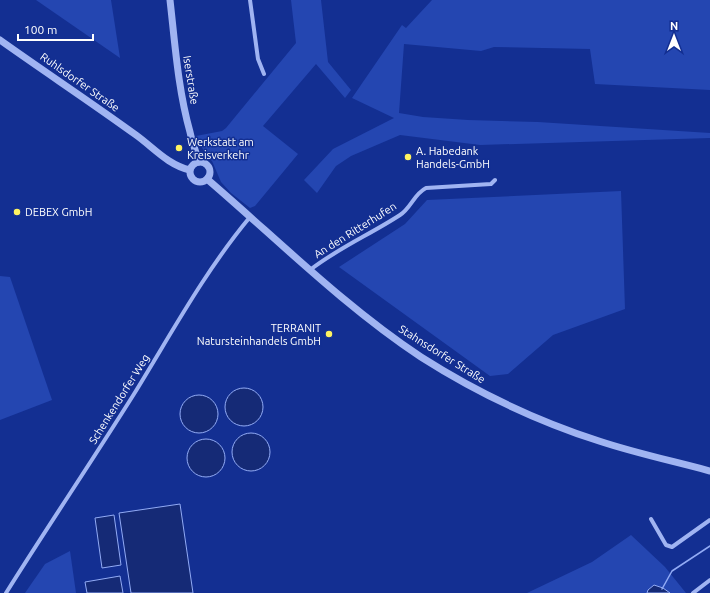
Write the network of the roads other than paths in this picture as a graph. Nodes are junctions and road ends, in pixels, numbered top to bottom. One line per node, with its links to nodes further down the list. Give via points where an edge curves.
1 (170, 0): 5 (street, Iserstraße, via 177,66 189,132)
2 (250, 0): 4 (street, via 258,59)
3 (0, 40): 6 (street, Ruhlsdorfer Straße, via 168,161)
4 (264, 74)
5 (199, 162): 6 (street, via 193,164); 7 (street, via 205,163 209,168 210,174)
6 (190, 170): 7 (street, via 191,178 196,182)
7 (207, 179): 9 (street, Stahnsdorfer Straße)
8 (495, 180): 10 (street, An den Ritterhufen, via 491,184 421,190 402,214 324,259)
9 (250, 217): 10 (street, Stahnsdorfer Straße); 15 (street, Schenkendorfer Weg, via 215,263)
10 (310, 270): 11 (street, Stahnsdorfer Straße, via 392,336 480,391 530,415 599,441)
11 (710, 471)
12 (651, 519): 13 (street, via 669,547)
13 (710, 520)
14 (710, 580): 16 (street)
15 (6, 593)
16 (693, 593)

